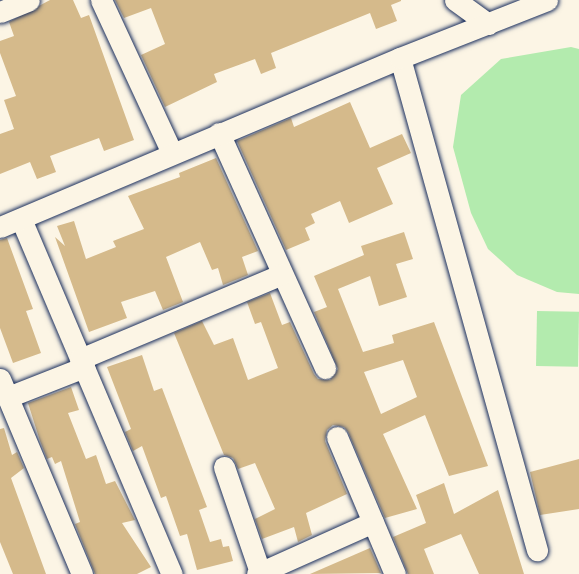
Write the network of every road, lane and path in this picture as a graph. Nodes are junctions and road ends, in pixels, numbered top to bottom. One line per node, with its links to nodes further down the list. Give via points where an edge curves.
1 (29, 0): 5 (street)
2 (101, 0): 9 (street)
3 (455, 0): 6 (street)
4 (547, 0): 6 (street)
5 (0, 12)
6 (488, 24): 7 (street)
7 (400, 58): 8 (street); 19 (street)
8 (219, 133): 9 (street); 12 (street)
9 (172, 153): 10 (street)
10 (21, 219): 11 (street); 13 (street)
11 (0, 227)
12 (282, 274): 13 (street); 14 (street)
13 (82, 363): 15 (street); 22 (street)
14 (325, 368)
15 (4, 388): 21 (street)
16 (337, 437): 18 (street)
17 (224, 467): 20 (street)
18 (373, 522): 20 (street); 23 (street)
19 (537, 550)
20 (259, 573)
21 (82, 574)
22 (172, 574)
23 (395, 574)

